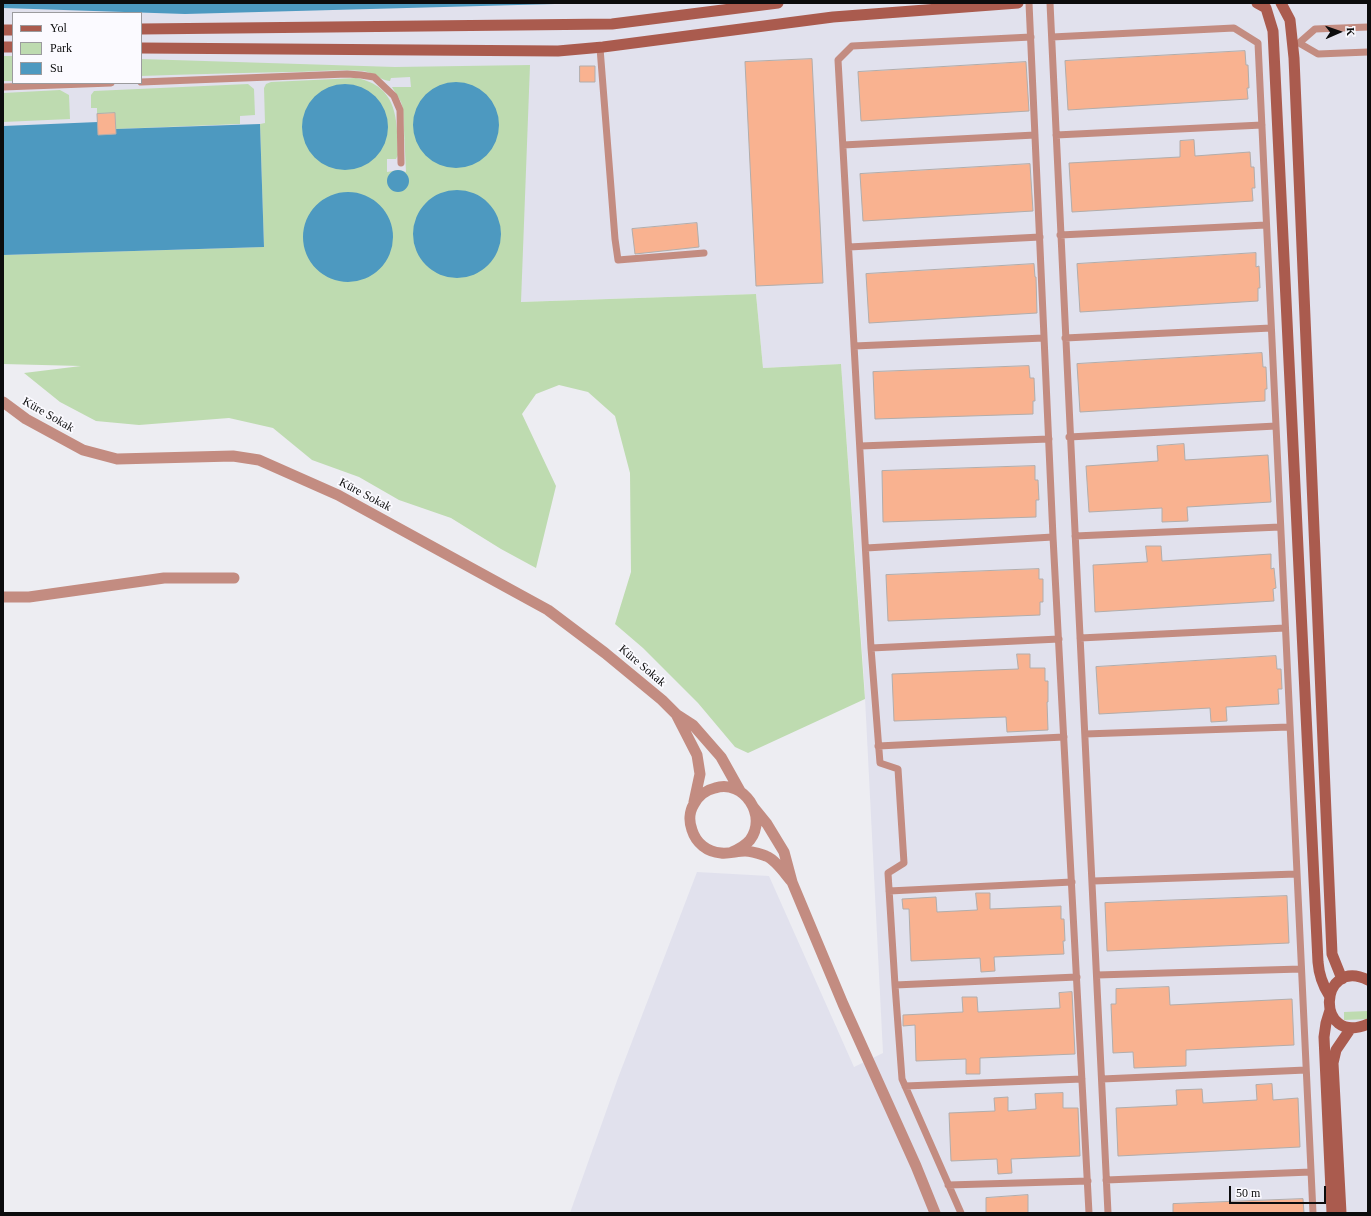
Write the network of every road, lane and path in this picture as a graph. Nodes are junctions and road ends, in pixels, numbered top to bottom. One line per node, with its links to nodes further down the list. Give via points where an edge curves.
1 (778, 3): 8 (main road, via 612,24)
2 (1018, 3): 12 (main road, via 833,16)
3 (1029, 3): 9 (lane)
4 (1050, 3): 10 (lane)
5 (1257, 3): 66 (main road, via 1266,8 1273,31 1318,962 1319,974)
6 (1281, 3): 63 (main road, via 1290,20 1294,58 1332,954)
7 (1368, 27): 13 (lane, via 1316,29 1299,43 1318,54)
8 (142, 29)
9 (1031, 37): 19 (lane); 20 (lane, via 852,46 838,60)
10 (1052, 37): 17 (lane, via 1234,28 1258,43); 18 (lane)
11 (142, 48): 12 (main road, via 558,51)
12 (600, 48): 26 (lane, via 618,260)
13 (1368, 52)
14 (142, 82): 21 (lane, via 347,74 374,78 394,96 400,110)
15 (84, 84): 16 (lane)
16 (3, 87)
17 (1262, 125): 18 (lane); 22 (lane)
18 (1056, 134): 23 (lane)
19 (1035, 135): 20 (lane); 24 (lane)
20 (843, 145): 25 (lane)
21 (401, 164)
22 (1266, 225): 23 (lane); 27 (lane)
23 (1060, 235): 29 (lane)
24 (1040, 237): 25 (lane); 28 (lane)
25 (849, 247): 30 (lane)
26 (704, 253)
27 (1271, 328): 29 (lane); 32 (lane)
28 (1044, 338): 30 (lane); 34 (lane)
29 (1065, 338): 33 (lane)
30 (854, 346): 35 (lane)
31 (3, 402): 46 (street, Küre Sokak, via 26,419 83,450 117,459 233,456 259,460 338,495 548,610 605,653)
32 (1276, 426): 33 (lane); 36 (lane)
33 (1069, 436): 37 (lane)
34 (1049, 439): 35 (lane); 38 (lane)
35 (860, 446): 39 (lane)
36 (1280, 527): 37 (lane); 42 (lane)
37 (1075, 536): 43 (lane)
38 (1053, 537): 39 (lane); 44 (lane)
39 (866, 548): 45 (lane)
40 (234, 578): 41 (street, via 164,578 29,597)
41 (3, 597)
42 (1285, 628): 43 (lane); 47 (lane)
43 (1080, 638): 48 (lane)
44 (1059, 639): 45 (lane); 49 (lane)
45 (871, 648): 50 (lane)
46 (676, 714): 51 (street, via 693,725 721,757); 52 (street, via 697,755 700,774)
47 (1290, 727): 48 (lane); 55 (lane)
48 (1086, 734): 56 (lane)
49 (1064, 737): 50 (lane); 58 (lane)
50 (878, 746): 59 (lane, via 880,763 898,769 904,863 888,873)
51 (740, 791): 52 (street, via 719,786 709,789); 53 (street, via 749,798)
52 (693, 804): 54 (street, via 690,826 701,845 710,851)
53 (754, 808): 54 (street, via 755,829 750,839); 57 (street, via 784,852)
54 (732, 852): 57 (street, via 747,851 768,856)
55 (1296, 874): 56 (lane); 60 (lane)
56 (1092, 881): 61 (lane)
57 (792, 882): 78 (street)
58 (1072, 882): 59 (lane); 62 (lane)
59 (889, 891): 65 (lane)
60 (1301, 969): 61 (lane); 70 (lane)
61 (1097, 975): 72 (lane)
62 (1077, 976): 65 (lane); 71 (lane)
63 (1342, 979): 64 (main road, via 1353,976); 66 (main road)
64 (1368, 980)
65 (895, 985): 73 (lane, via 902,1079)
66 (1329, 995): 67 (main road)
67 (1330, 1010): 69 (main road, via 1338,1022); 83 (main road, via 1324,1037)
68 (1368, 1024): 69 (main road)
69 (1351, 1028): 84 (main road, via 1336,1050 1333,1063)
70 (1306, 1070): 72 (lane); 74 (lane)
71 (1082, 1079): 73 (lane); 76 (lane)
72 (1102, 1079): 75 (lane)
73 (905, 1086): 77 (lane)
74 (1311, 1172): 75 (lane); 82 (lane)
75 (1106, 1180): 81 (lane)
76 (1088, 1181): 77 (lane); 80 (lane)
77 (948, 1185): 79 (lane)
78 (935, 1213)
79 (961, 1213)
80 (1089, 1213)
81 (1108, 1213)
82 (1313, 1213)
83 (1332, 1213)
84 (1341, 1213)

